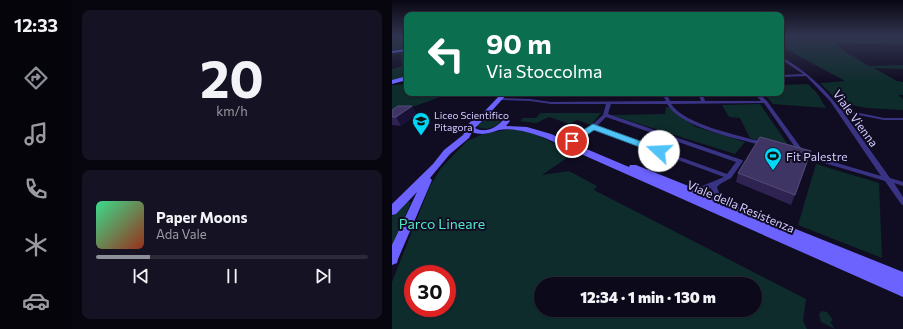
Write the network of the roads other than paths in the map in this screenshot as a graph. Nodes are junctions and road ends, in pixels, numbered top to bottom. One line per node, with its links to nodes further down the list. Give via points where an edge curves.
1 (404, 51): 2 (street)
2 (392, 53)
3 (784, 60): 4 (street, Viale Vienna)
4 (808, 75): 5 (street); 18 (street, Viale Vienna)
5 (784, 76)
6 (404, 79): 7 (street)
7 (392, 82)
8 (502, 96): 12 (street)
9 (666, 96): 16 (street)
10 (701, 96): 13 (street)
11 (759, 96): 14 (street)
12 (500, 99): 15 (street, via 551,103); 17 (street)
13 (703, 102): 14 (street); 16 (street)
14 (765, 102): 31 (street)
15 (609, 103): 16 (street); 20 (street)
16 (669, 103): 29 (street, via 674,110 700,125)
17 (490, 110): 19 (street, via 491,114); 21 (street)
18 (839, 110): 22 (street, via 884,119); 34 (street, Viale Vienna)
19 (496, 116): 21 (street); 23 (street, via 503,118)
20 (605, 116): 24 (street); 33 (street, via 739,160 740,163)
21 (480, 119): 25 (street)
22 (903, 119)
23 (503, 124): 26 (street); 28 (street, Viale della Resistenza, via 532,126); 43 (street, Viale della Resistenza, via 548,136)
24 (593, 127): 28 (street); 33 (street)
25 (471, 129): 26 (street); 27 (street)
26 (483, 132): 27 (street)
27 (459, 141): 32 (street)
28 (572, 141): 37 (street, Viale della Resistenza)
29 (773, 146)
30 (795, 152): 31 (street)
31 (802, 155): 34 (street)
32 (436, 166): 40 (street); 41 (street, via 424,184)
33 (729, 176): 35 (street)
34 (888, 180): 36 (street); 38 (street, Viale Vienna)
35 (718, 183): 37 (street); 39 (street, via 714,187 716,194)
36 (903, 184)
37 (696, 193): 39 (street, Viale della Resistenza)
38 (903, 202)
39 (729, 207): 42 (street, Viale della Resistenza)
40 (392, 211)
41 (392, 259)
42 (903, 279)
43 (903, 290)

